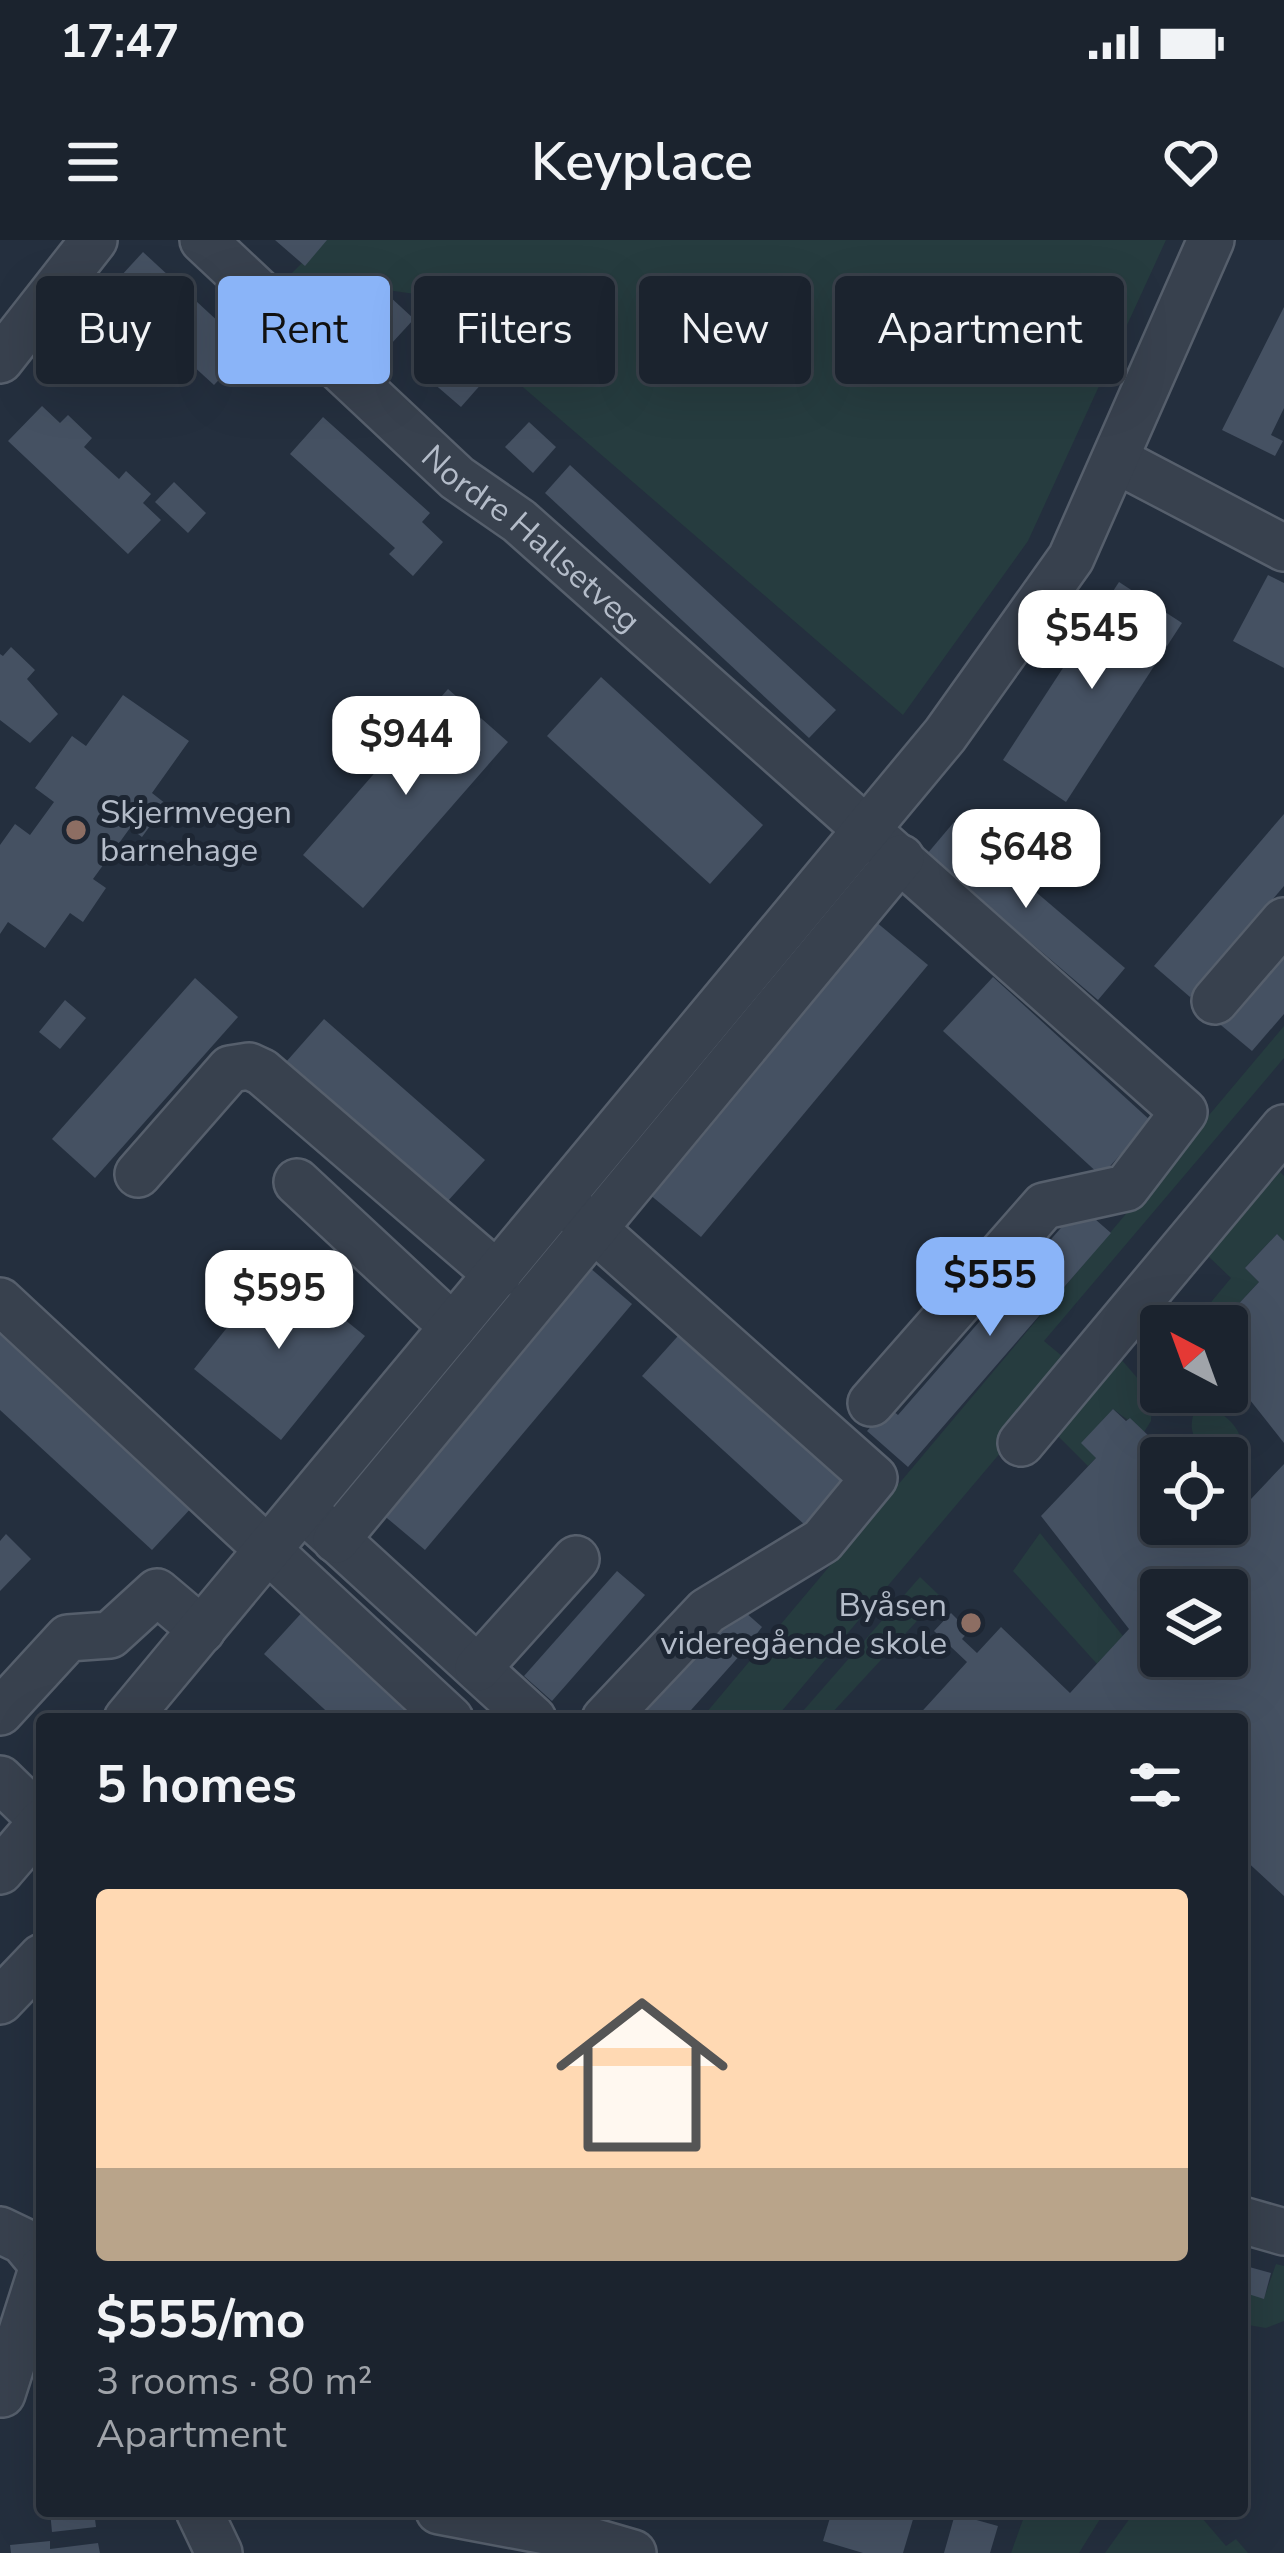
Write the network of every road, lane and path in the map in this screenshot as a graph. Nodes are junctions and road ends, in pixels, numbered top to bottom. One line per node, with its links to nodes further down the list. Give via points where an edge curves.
1 (94, 240): 4 (street)
2 (203, 240): 7 (street, Nordre Hallsetveg, via 457,478 499,504)
3 (1211, 240): 5 (street)
4 (0, 359)
5 (1115, 460): 6 (street); 7 (street, via 1071,558 945,735)
6 (1284, 548)
7 (867, 827): 8 (street, Nordre Hallsetveg); 14 (street)
8 (901, 858): 15 (street); 19 (street, Nordre Hallsetveg, via 1184,1112 1126,1188 1044,1206)
9 (1284, 921): 10 (street)
10 (1214, 1000)
11 (1284, 1128): 20 (street)
12 (138, 1174): 16 (street, via 230,1069 249,1066)
13 (297, 1181): 18 (street)
14 (560, 1199): 15 (street); 16 (street)
15 (596, 1230): 22 (street); 31 (street, via 874,1478 822,1541 707,1611)
16 (497, 1274): 18 (street)
17 (0, 1301): 23 (street)
18 (453, 1327): 21 (street)
19 (871, 1403)
20 (1021, 1443)
21 (302, 1508): 22 (street); 23 (street)
22 (336, 1540): 26 (street)
23 (267, 1550): 25 (street); 29 (street)
24 (576, 1559): 26 (street)
25 (202, 1630): 27 (street, via 157,1592 110,1635 68,1638); 28 (street)
26 (478, 1668): 30 (street)
27 (0, 1712)
28 (132, 1713)
29 (444, 1713)
30 (527, 1713)
31 (611, 1713)
32 (0, 1779): 33 (street)
33 (36, 1815)
34 (36, 1833): 35 (street)
35 (17, 1873)
36 (36, 1963): 37 (street)
37 (0, 2001)
38 (1248, 2222): 40 (street)
39 (0, 2230): 41 (street)
40 (1284, 2232)
41 (36, 2259)
42 (36, 2296): 43 (street)
43 (15, 2399)
44 (472, 2517): 45 (street)
45 (633, 2553)

